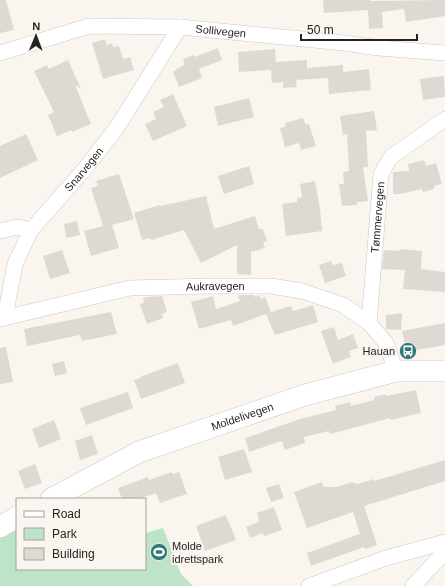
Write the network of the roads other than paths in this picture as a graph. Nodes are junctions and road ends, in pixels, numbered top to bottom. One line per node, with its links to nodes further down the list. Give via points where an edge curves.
1 (180, 27): 2 (street, Sollivegen, via 89,26); 3 (street, Sollivegen); 5 (street, Snarvegen, via 116,129)
2 (0, 52)
3 (445, 53)
4 (445, 119): 8 (street, Tømmervegen, via 391,157 381,174)
5 (31, 230): 6 (street, via 18,227); 7 (street, Snarvegen, via 14,264)
6 (0, 231)
7 (3, 318): 8 (street, Aukravegen, via 130,288 270,286 302,291 343,305)
8 (370, 323): 9 (street, Aukravegen, via 386,343)
9 (396, 371): 10 (main road, Moldelivegen); 11 (main road, Moldelivegen, via 305,394 139,452)
10 (445, 371)
11 (53, 498)
12 (16, 518): 13 (main road)
13 (0, 527)
14 (445, 542): 16 (street, via 386,558)
15 (445, 552): 17 (street)
16 (309, 586)
17 (413, 586)

